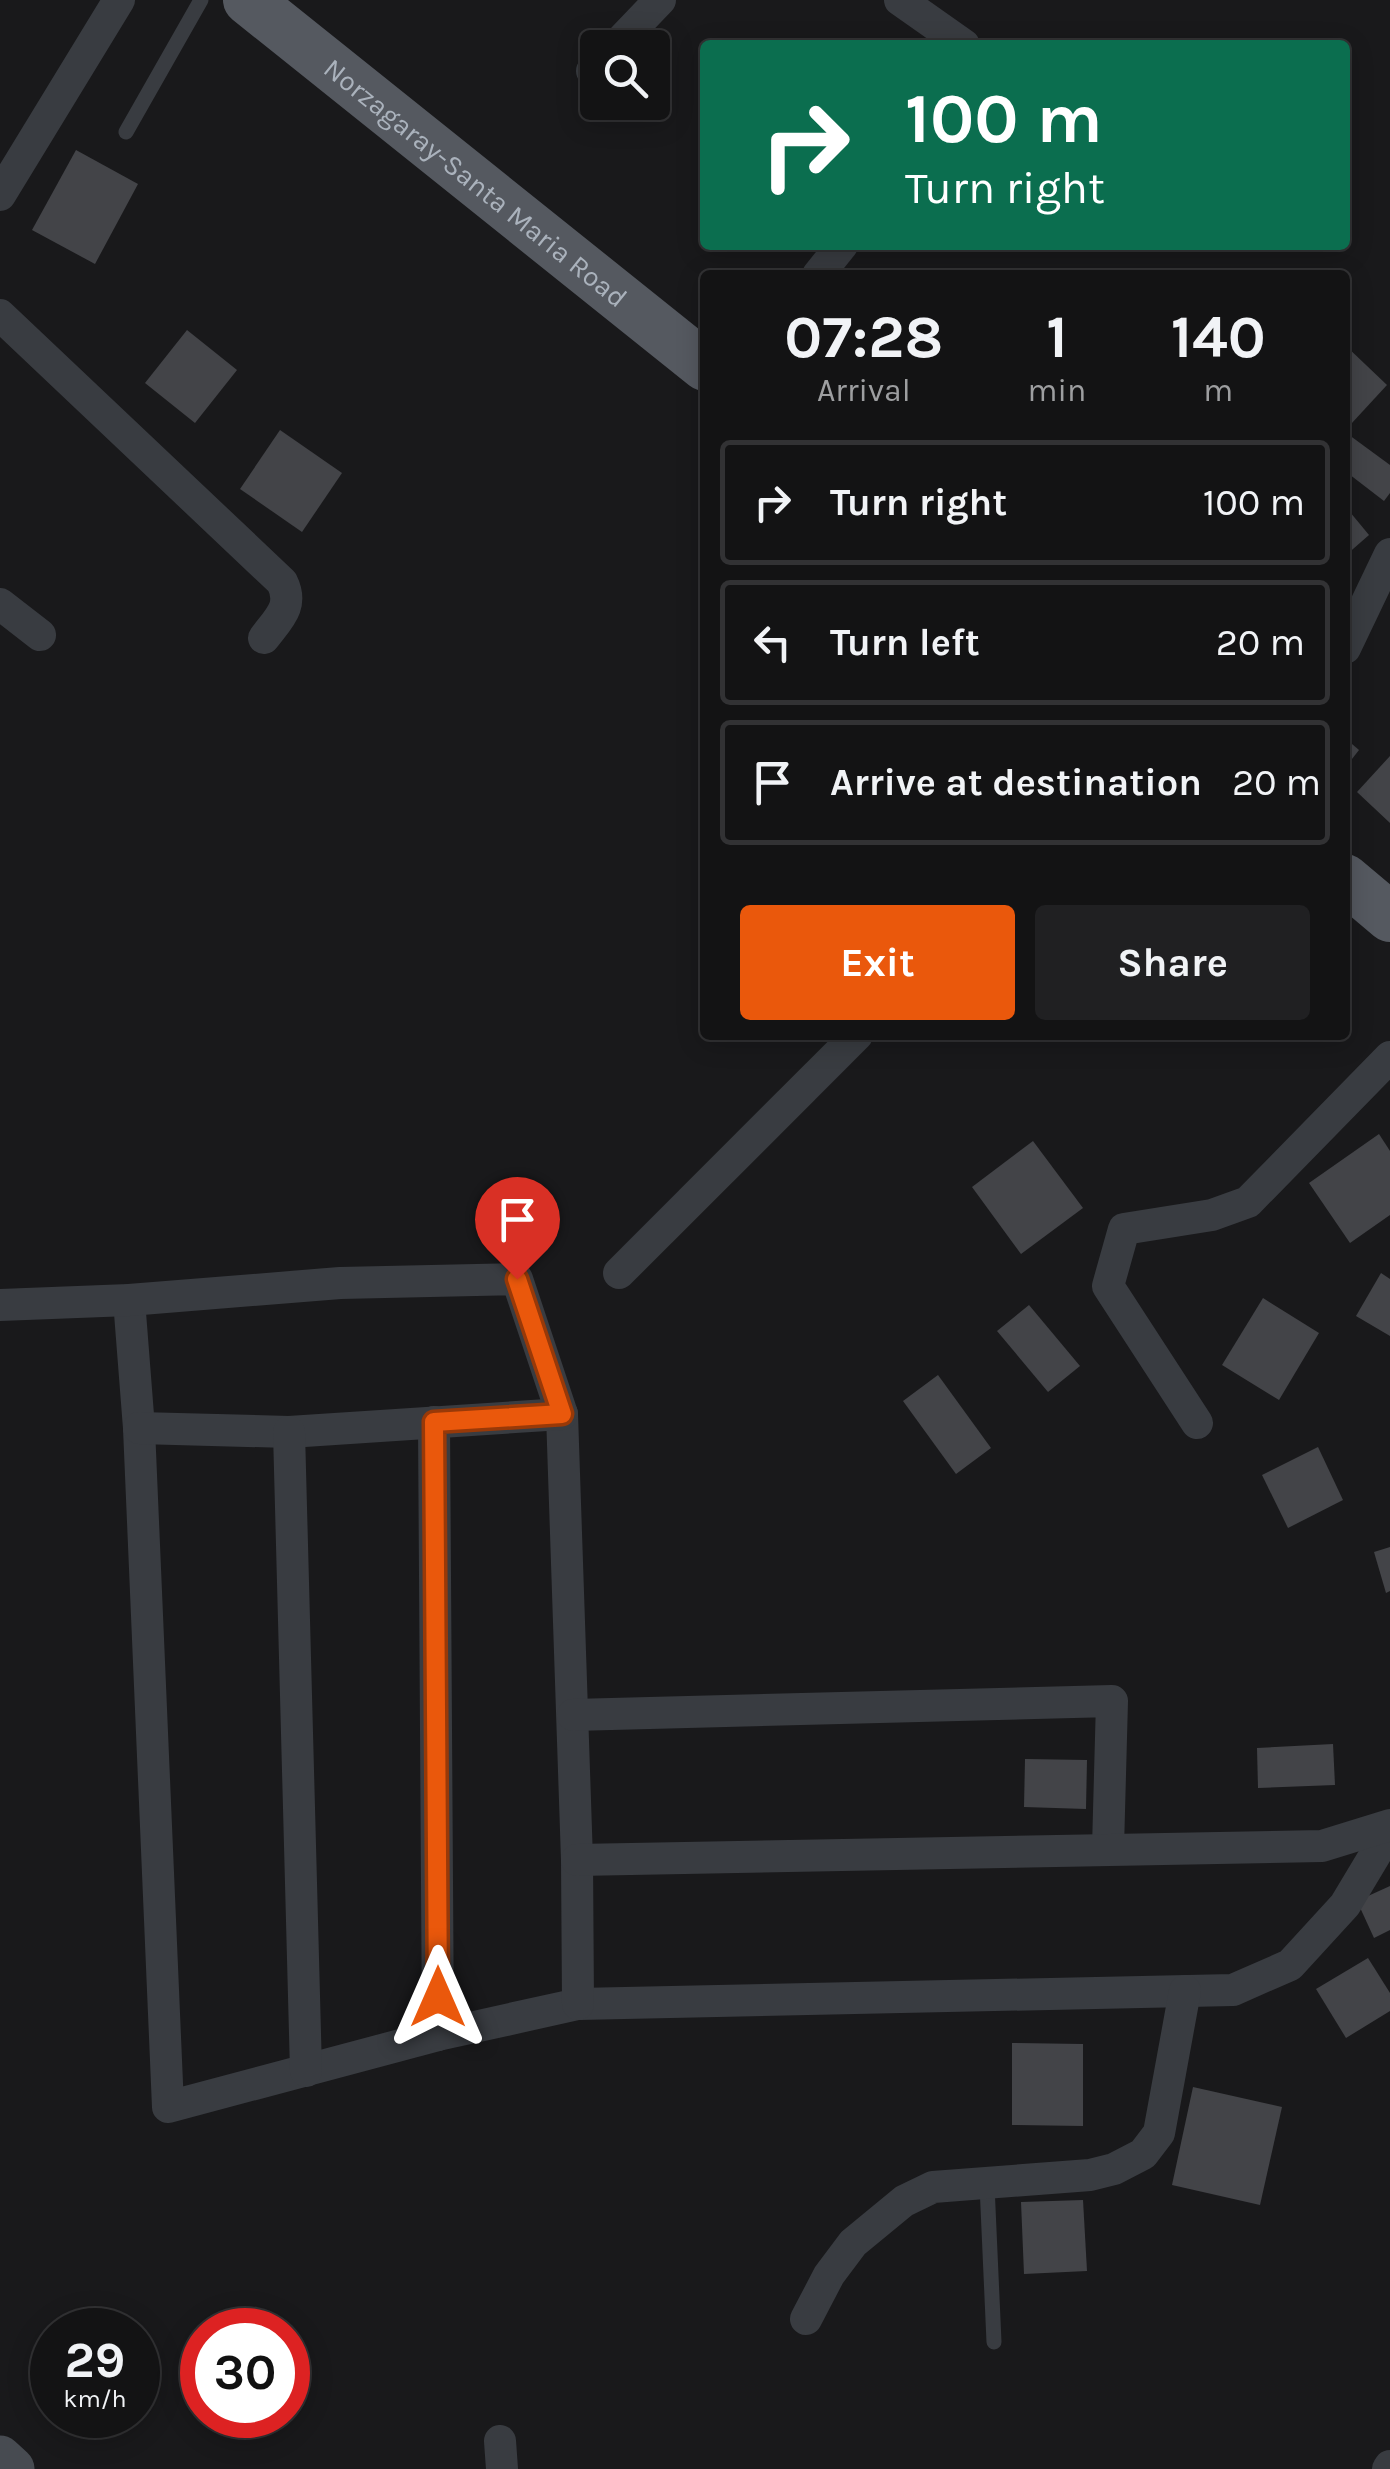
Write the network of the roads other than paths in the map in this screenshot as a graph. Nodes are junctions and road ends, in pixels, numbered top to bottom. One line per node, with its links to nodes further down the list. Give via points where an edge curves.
1 (119, 0): 9 (street)
2 (200, 0): 8 (lane)
3 (248, 0): 13 (main road, Norzagaray-Santa Maria Road)
4 (660, 0): 6 (street)
5 (900, 0): 7 (street)
6 (631, 30)
7 (957, 40)
8 (126, 132)
9 (0, 195)
10 (838, 250): 11 (street)
11 (822, 270)
12 (0, 316): 17 (street, via 282,582 286,608)
13 (700, 362)
14 (1390, 554): 18 (street)
15 (0, 604): 16 (street)
16 (40, 635)
17 (264, 638)
18 (1350, 638)
19 (1350, 883): 20 (main road)
20 (1390, 917)
21 (852, 1040): 23 (street)
22 (1390, 1056): 28 (street, via 1248,1202 1212,1215 1124,1229 1108,1286)
23 (619, 1273)
24 (128, 1300): 25 (street); 26 (street, via 340,1283 517,1279); 29 (street)
25 (0, 1305)
26 (562, 1414): 27 (street); 31 (street)
27 (434, 1422): 30 (street); 37 (street)
28 (1197, 1423)
29 (140, 1428): 30 (street); 38 (street, via 168,2108)
30 (289, 1432): 38 (street)
31 (573, 1715): 33 (street, via 1112,1701); 34 (street)
32 (1390, 1827): 33 (street, via 1322,1846); 35 (street, via 1345,1905 1290,1965 1233,1990)
33 (1108, 1848): 34 (street)
34 (578, 1860): 36 (street)
35 (1185, 1991): 36 (street); 39 (street, via 1159,2133 1143,2154 1090,2175)
36 (578, 2004): 37 (street)
37 (438, 2035): 38 (street)
38 (306, 2071)
39 (987, 2185): 40 (street, via 933,2186 883,2216 829,2275); 41 (lane)
40 (806, 2318)
41 (994, 2342)
42 (0, 2458): 43 (street)
43 (12, 2469)

